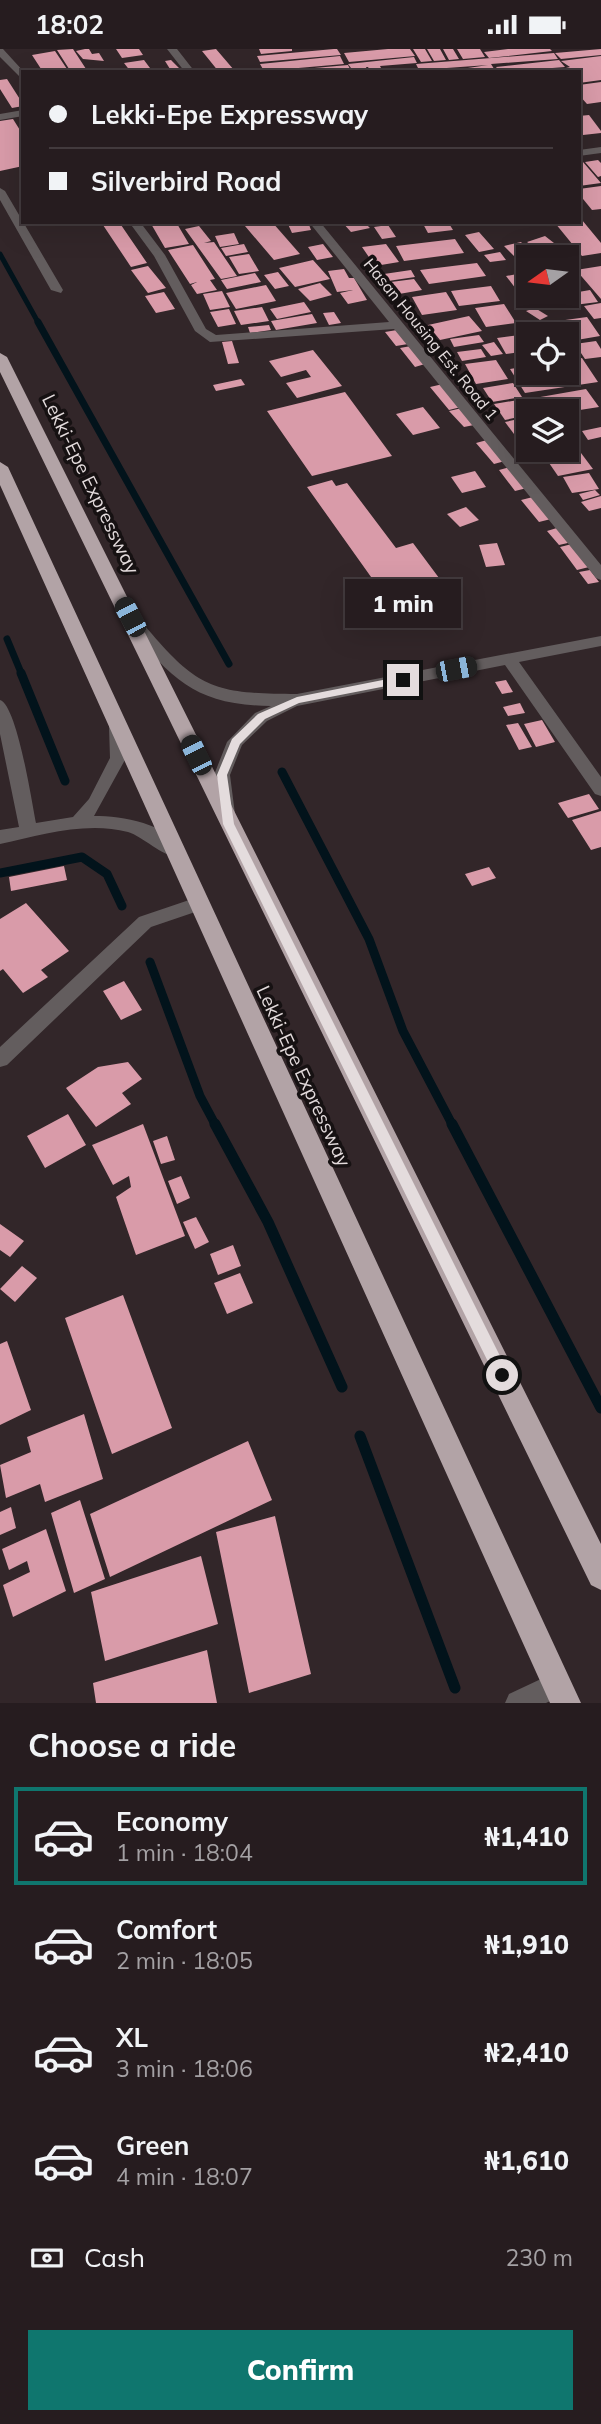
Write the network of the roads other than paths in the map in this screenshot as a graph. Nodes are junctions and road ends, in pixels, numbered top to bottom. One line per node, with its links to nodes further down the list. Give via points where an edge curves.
1 (172, 49): 3 (street)
2 (0, 51): 4 (street)
3 (188, 70)
4 (21, 75)
5 (21, 113): 6 (street)
6 (0, 117)
7 (601, 150): 8 (street)
8 (581, 153)
9 (0, 191): 12 (street)
10 (136, 224): 13 (street, via 159,255 201,331 214,339)
11 (316, 224): 13 (street, Hasan Housing Est. Road 1)
12 (57, 290)
13 (396, 325): 16 (street, Hasan Housing Est. Road 1)
14 (0, 357): 17 (highway, Lekki-Epe Expressway)
15 (0, 467): 22 (highway, Lekki-Epe Expressway)
16 (601, 575)
17 (130, 617): 20 (street, via 158,652 196,687 222,697); 25 (highway, Lekki-Epe Expressway)
18 (601, 641): 19 (street)
19 (509, 659): 20 (street); 23 (street)
20 (297, 700): 25 (street, via 261,717 236,742 222,775)
21 (0, 706): 26 (street, via 15,754)
22 (117, 726): 24 (street, via 118,758 95,803); 28 (highway, Lekki-Epe Expressway)
23 (601, 790)
24 (79, 822): 26 (street); 28 (street, via 131,825 158,835)
25 (229, 824): 31 (highway, Lekki-Epe Expressway)
26 (29, 832): 27 (street)
27 (0, 837)
28 (174, 851): 29 (highway, Lekki-Epe Expressway)
29 (198, 904): 30 (street, via 145,922); 32 (highway, Lekki-Epe Expressway)
30 (0, 1059)
31 (601, 1576)
32 (562, 1694): 33 (street)
33 (519, 1703)

